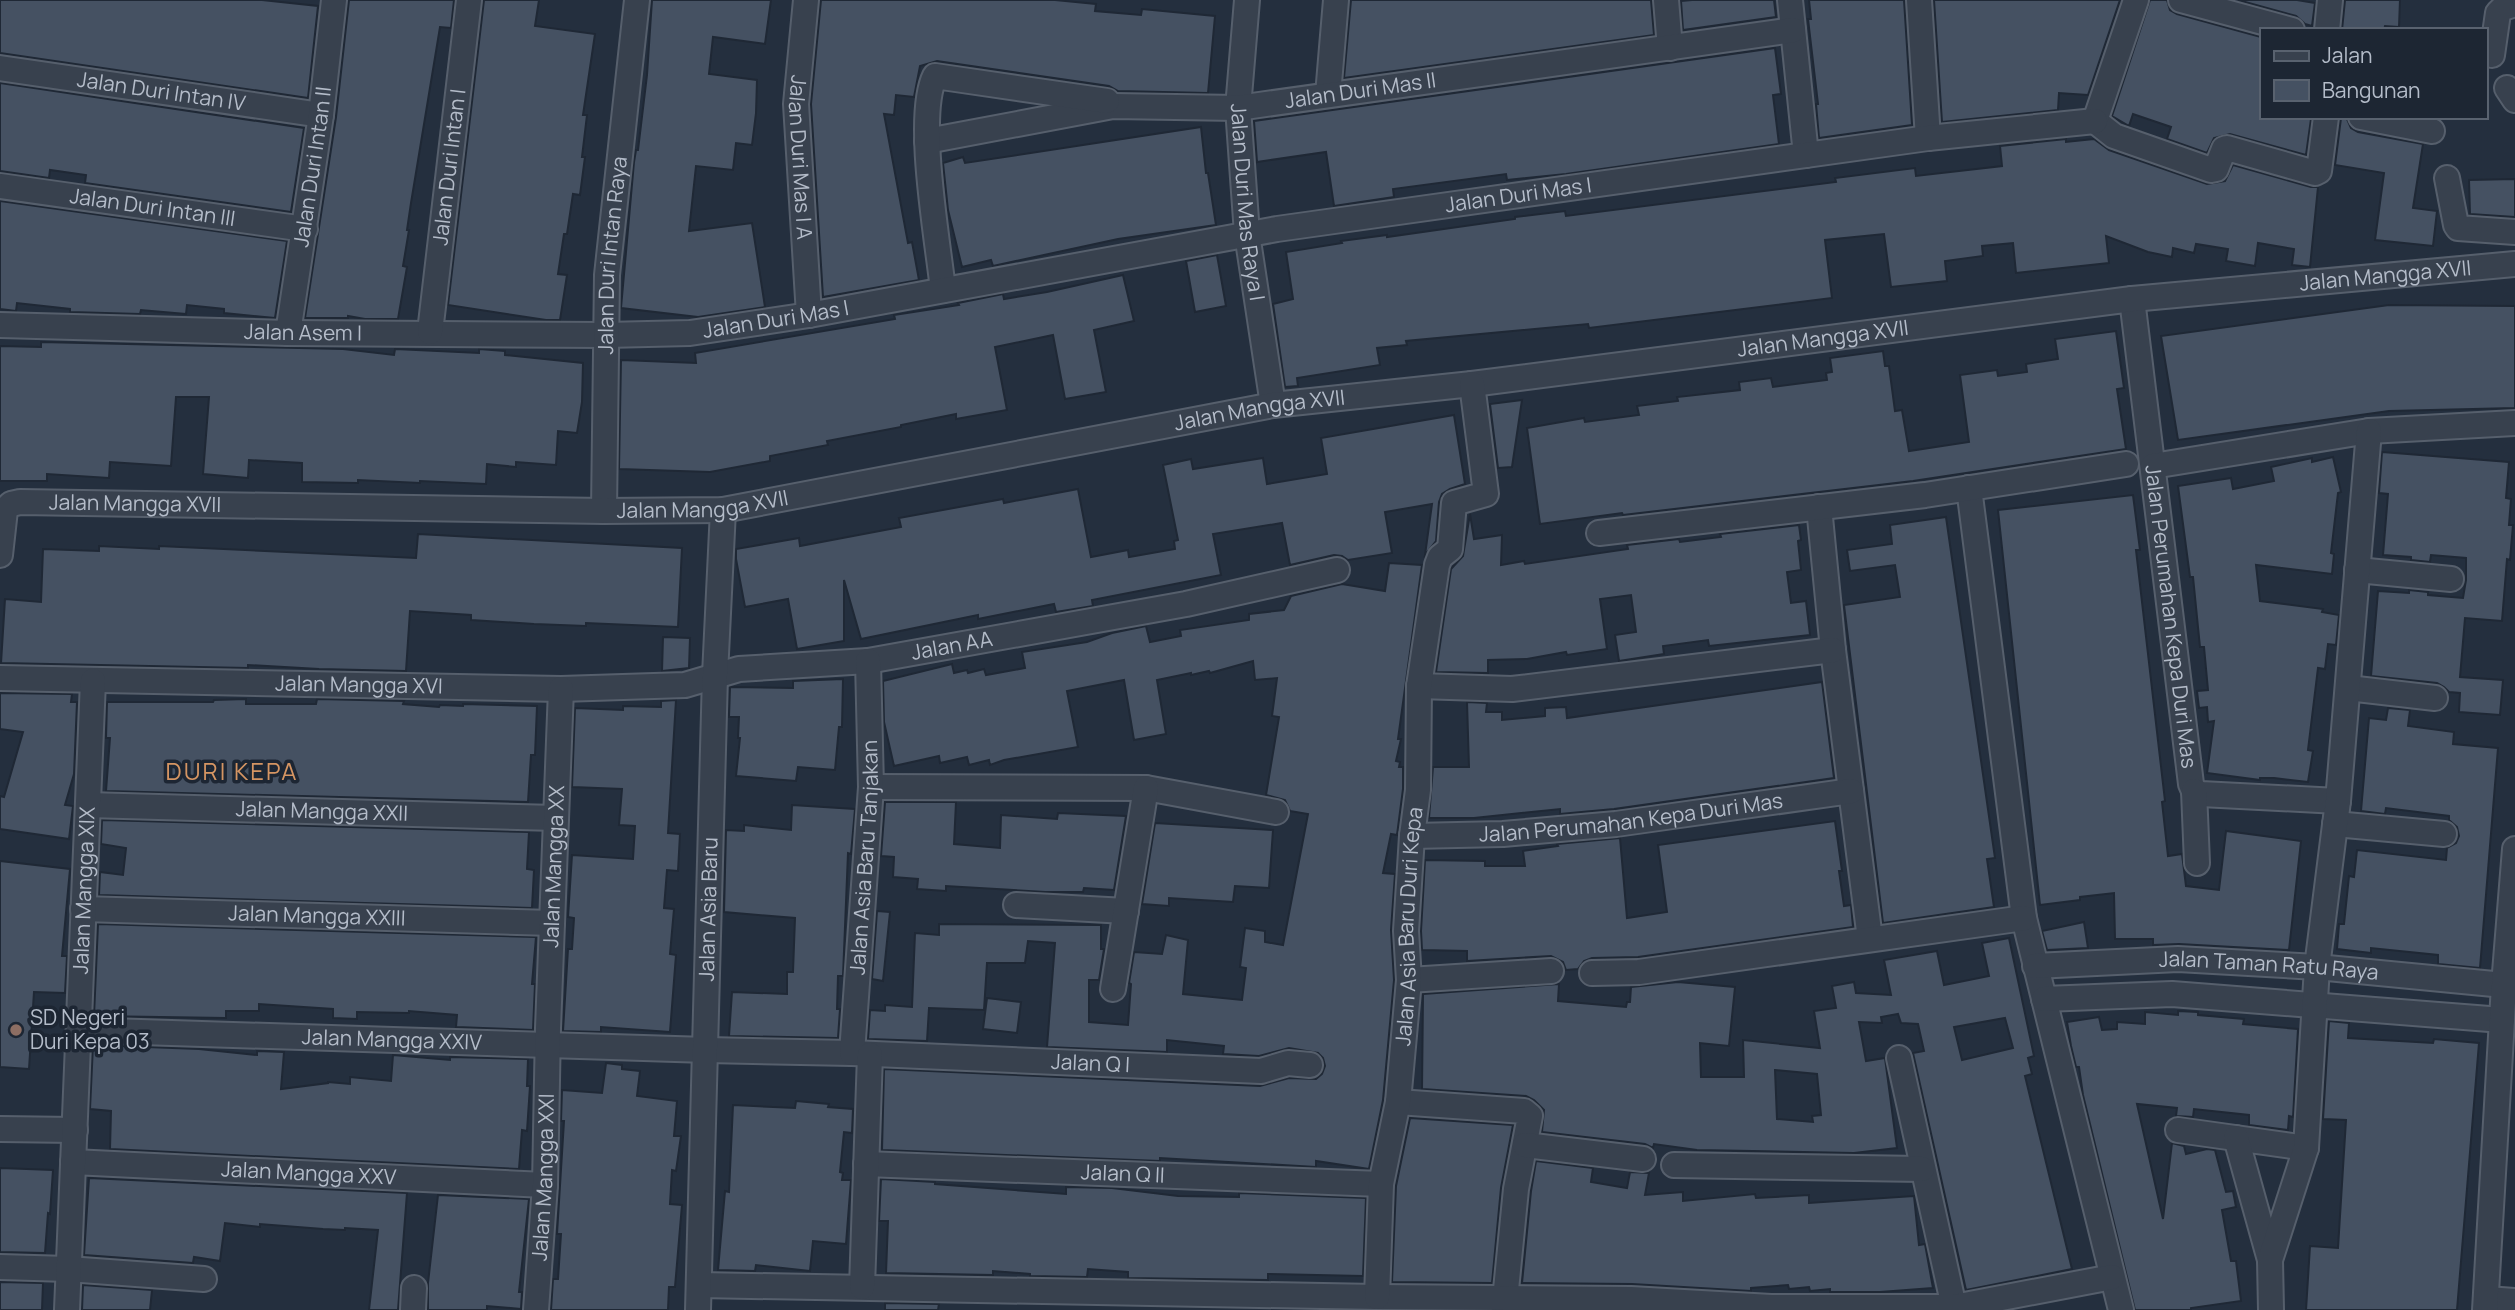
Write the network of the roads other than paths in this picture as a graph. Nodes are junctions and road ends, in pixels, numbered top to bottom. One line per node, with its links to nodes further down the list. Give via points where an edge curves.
1 (334, 0): 23 (street, Jalan Duri Intan II)
2 (469, 0): 41 (street, Jalan Duri Intan I)
3 (637, 0): 43 (street, Jalan Duri Intan Raya, via 607,275)
4 (806, 0): 39 (street, Jalan Duri Mas I A, via 796,104)
5 (1247, 0): 22 (street, Jalan Duri Mas Raya I)
6 (1336, 0): 20 (street)
7 (1666, 0): 17 (street)
8 (1790, 0): 16 (street)
9 (1919, 0): 28 (street)
10 (2137, 0): 26 (street)
11 (2181, 0): 14 (street)
12 (2330, 0): 15 (street)
13 (2515, 4): 18 (street, via 2498,13)
14 (2285, 28)
15 (2326, 28)
16 (1793, 30): 17 (street, Jalan Duri Mas II); 30 (street)
17 (1670, 48): 20 (street, Jalan Duri Mas II)
18 (2492, 55)
19 (0, 68): 23 (street, Jalan Duri Intan IV)
20 (1328, 95): 22 (street, Jalan Duri Mas II)
21 (1113, 106): 22 (street, Jalan Duri Mas II); 29 (street, Jalan Duri Mas II); 29 (street, via 1102,100 939,75 933,80)
22 (1238, 108): 35 (street, Jalan Duri Mas Raya I)
23 (321, 115): 33 (street, Jalan Duri Intan II)
24 (2326, 119): 26 (street, via 2317,173 2227,148 2211,170 2114,136)
25 (2371, 119): 27 (street)
26 (2095, 121): 28 (street, Jalan Duri Mas I)
27 (2432, 131)
28 (1928, 138): 30 (street, Jalan Duri Mas I)
29 (927, 141): 37 (street)
30 (1805, 155): 35 (street, Jalan Duri Mas I)
31 (2447, 178): 34 (street, via 2458,228)
32 (0, 186): 33 (street, Jalan Duri Intan III)
33 (305, 229): 42 (street, Jalan Duri Intan II)
34 (2515, 232)
35 (1247, 234): 37 (street, Jalan Duri Mas I); 45 (street, Jalan Duri Mas Raya I)
36 (2515, 264): 38 (street, Jalan Mangga XVII)
37 (943, 290): 39 (street, Jalan Duri Mas I)
38 (2132, 299): 44 (street, Jalan Mangga XVII); 49 (street, Jalan Perumahan Kepa Duri Mas)
39 (809, 315): 43 (street, Jalan Duri Mas I, via 690,333)
40 (0, 325): 42 (street, Jalan Asem I)
41 (430, 332): 42 (street, Jalan Asem I); 43 (street, Jalan Asem I)
42 (288, 333)
43 (606, 335): 53 (street, Jalan Duri Intan Raya)
44 (1472, 384): 45 (street, Jalan Mangga XVII); 64 (street, Jalan Asia Baru Duri Kepa, via 1486,494 1454,503 1450,549 1440,557)
45 (1273, 405): 52 (street, Jalan Mangga XVII)
46 (2515, 423): 47 (street)
47 (2369, 431): 49 (street); 57 (street)
48 (2126, 464): 50 (street, Jalan Perumahan Kepa Duri Mas)
49 (2153, 466): 71 (street, Jalan Perumahan Kepa Duri Mas)
50 (1969, 488): 51 (street, Jalan Perumahan Kepa Duri Mas); 84 (street)
51 (1819, 508): 54 (street, Jalan Perumahan Kepa Duri Mas); 59 (street)
52 (723, 510): 53 (street, Jalan Mangga XVII); 61 (street, Jalan Asia Baru)
53 (604, 511): 55 (street, Jalan Mangga XVII, via 20,502 7,506)
54 (1599, 533)
55 (0, 555)
56 (1337, 570): 60 (street, Jalan AA, via 1186,604)
57 (2357, 570): 58 (street); 65 (street)
58 (2451, 579)
59 (1833, 650): 64 (street, via 1512,688); 70 (street)
60 (868, 661): 61 (street, Jalan AA, via 739,669); 68 (street, Jalan Asia Baru Tanjakan)
61 (716, 675): 66 (street, Jalan Mangga XVI, via 685,685); 99 (street, Jalan Asia Baru)
62 (0, 678): 63 (street, Jalan Mangga XVI)
63 (93, 681): 66 (street, Jalan Mangga XVI); 72 (street, Jalan Mangga XIX)
64 (1419, 686): 77 (street, Jalan Asia Baru Duri Kepa, via 1418,790)
65 (2348, 688): 67 (street); 74 (street)
66 (561, 689): 75 (street, Jalan Mangga XX)
67 (2435, 698)
68 (871, 787): 69 (street); 100 (street, Jalan Asia Baru Tanjakan)
69 (1146, 788): 73 (street); 82 (street)
70 (1851, 791): 77 (street, Jalan Perumahan Kepa Duri Mas, via 1616,824); 86 (street)
71 (2194, 791): 74 (street, Jalan Perumahan Kepa Duri Mas); 79 (street)
72 (88, 805): 75 (street, Jalan Mangga XXII); 81 (street, Jalan Mangga XIX)
73 (1276, 812)
74 (2336, 812): 76 (street, Jalan Perumahan Kepa Duri Mas); 88 (street)
75 (556, 818): 85 (street, Jalan Mangga XX)
76 (2444, 834)
77 (1412, 836): 91 (street, Jalan Asia Baru Duri Kepa, via 1406,931)
78 (2515, 849): 83 (street)
79 (2197, 863)
80 (1016, 905): 82 (street)
81 (83, 909): 85 (street, Jalan Mangga XXIII); 97 (street, Jalan Mangga XIX)
82 (1126, 912): 93 (street)
83 (2513, 914): 92 (street)
84 (2024, 918): 86 (street); 87 (street)
85 (552, 923): 98 (street, Jalan Mangga XX)
86 (1870, 939): 90 (street, via 1639,972)
87 (2035, 966): 88 (street, Jalan Taman Ratu Raya, via 2178,959); 94 (street)
88 (2317, 967): 92 (street, Jalan Taman Ratu Raya); 95 (street)
89 (1551, 971): 91 (street)
90 (1592, 973)
91 (1409, 980): 103 (street, Jalan Asia Baru Duri Kepa)
92 (2504, 985): 96 (street)
93 (1113, 989)
94 (2044, 999): 95 (street, Jalan Taman Ratu Raya, via 2172,994); 120 (street)
95 (2316, 1003): 96 (street, Jalan Taman Ratu Raya); 109 (street)
96 (2502, 1020): 124 (street)
97 (79, 1031): 98 (street, Jalan Mangga XXIV); 105 (street, Jalan Mangga XIX)
98 (548, 1045): 99 (street, Jalan Mangga XXIV); 116 (street, Jalan Mangga XXI)
99 (707, 1050): 100 (street); 122 (street, Jalan Asia Baru)
100 (861, 1054): 102 (street, Jalan Q I, via 1261,1071 1288,1063); 112 (street, Jalan Asia Baru Tanjakan)
101 (1899, 1058): 114 (street)
102 (1310, 1065)
103 (1398, 1102): 108 (street, via 1524,1111 1531,1118); 115 (street, Jalan Asia Baru Duri Kepa)
104 (0, 1129): 105 (street)
105 (75, 1130): 111 (street, Jalan Mangga XIX)
106 (2178, 1130): 107 (street)
107 (2236, 1138): 109 (street); 117 (street)
108 (1524, 1145): 110 (street); 126 (street)
109 (2306, 1149): 117 (street)
110 (1643, 1159)
111 (73, 1162): 116 (street, Jalan Mangga XXV); 119 (street, Jalan Mangga XIX)
112 (866, 1164): 115 (street, Jalan Q II); 123 (street, Jalan Asia Baru Tanjakan)
113 (1674, 1165): 114 (street)
114 (1922, 1169): 127 (street)
115 (1381, 1184): 125 (street, Jalan Asia Baru Duri Kepa)
116 (545, 1185): 130 (street, Jalan Mangga XXI)
117 (2270, 1260): 133 (street)
118 (0, 1267): 119 (street)
119 (68, 1269): 121 (street); 129 (street, Jalan Mangga XIX)
120 (2112, 1277): 127 (street); 132 (street)
121 (204, 1279)
122 (699, 1285): 123 (street); 131 (street, Jalan Asia Baru)
123 (862, 1287): 125 (street)
124 (2498, 1302)
125 (1380, 1304): 126 (street)
126 (1504, 1304): 128 (street, via 1631,1299)
127 (1954, 1307): 128 (street)
128 (1771, 1308)
129 (66, 1310)
130 (537, 1310)
131 (698, 1310)
132 (2121, 1310)
133 (2271, 1310)

